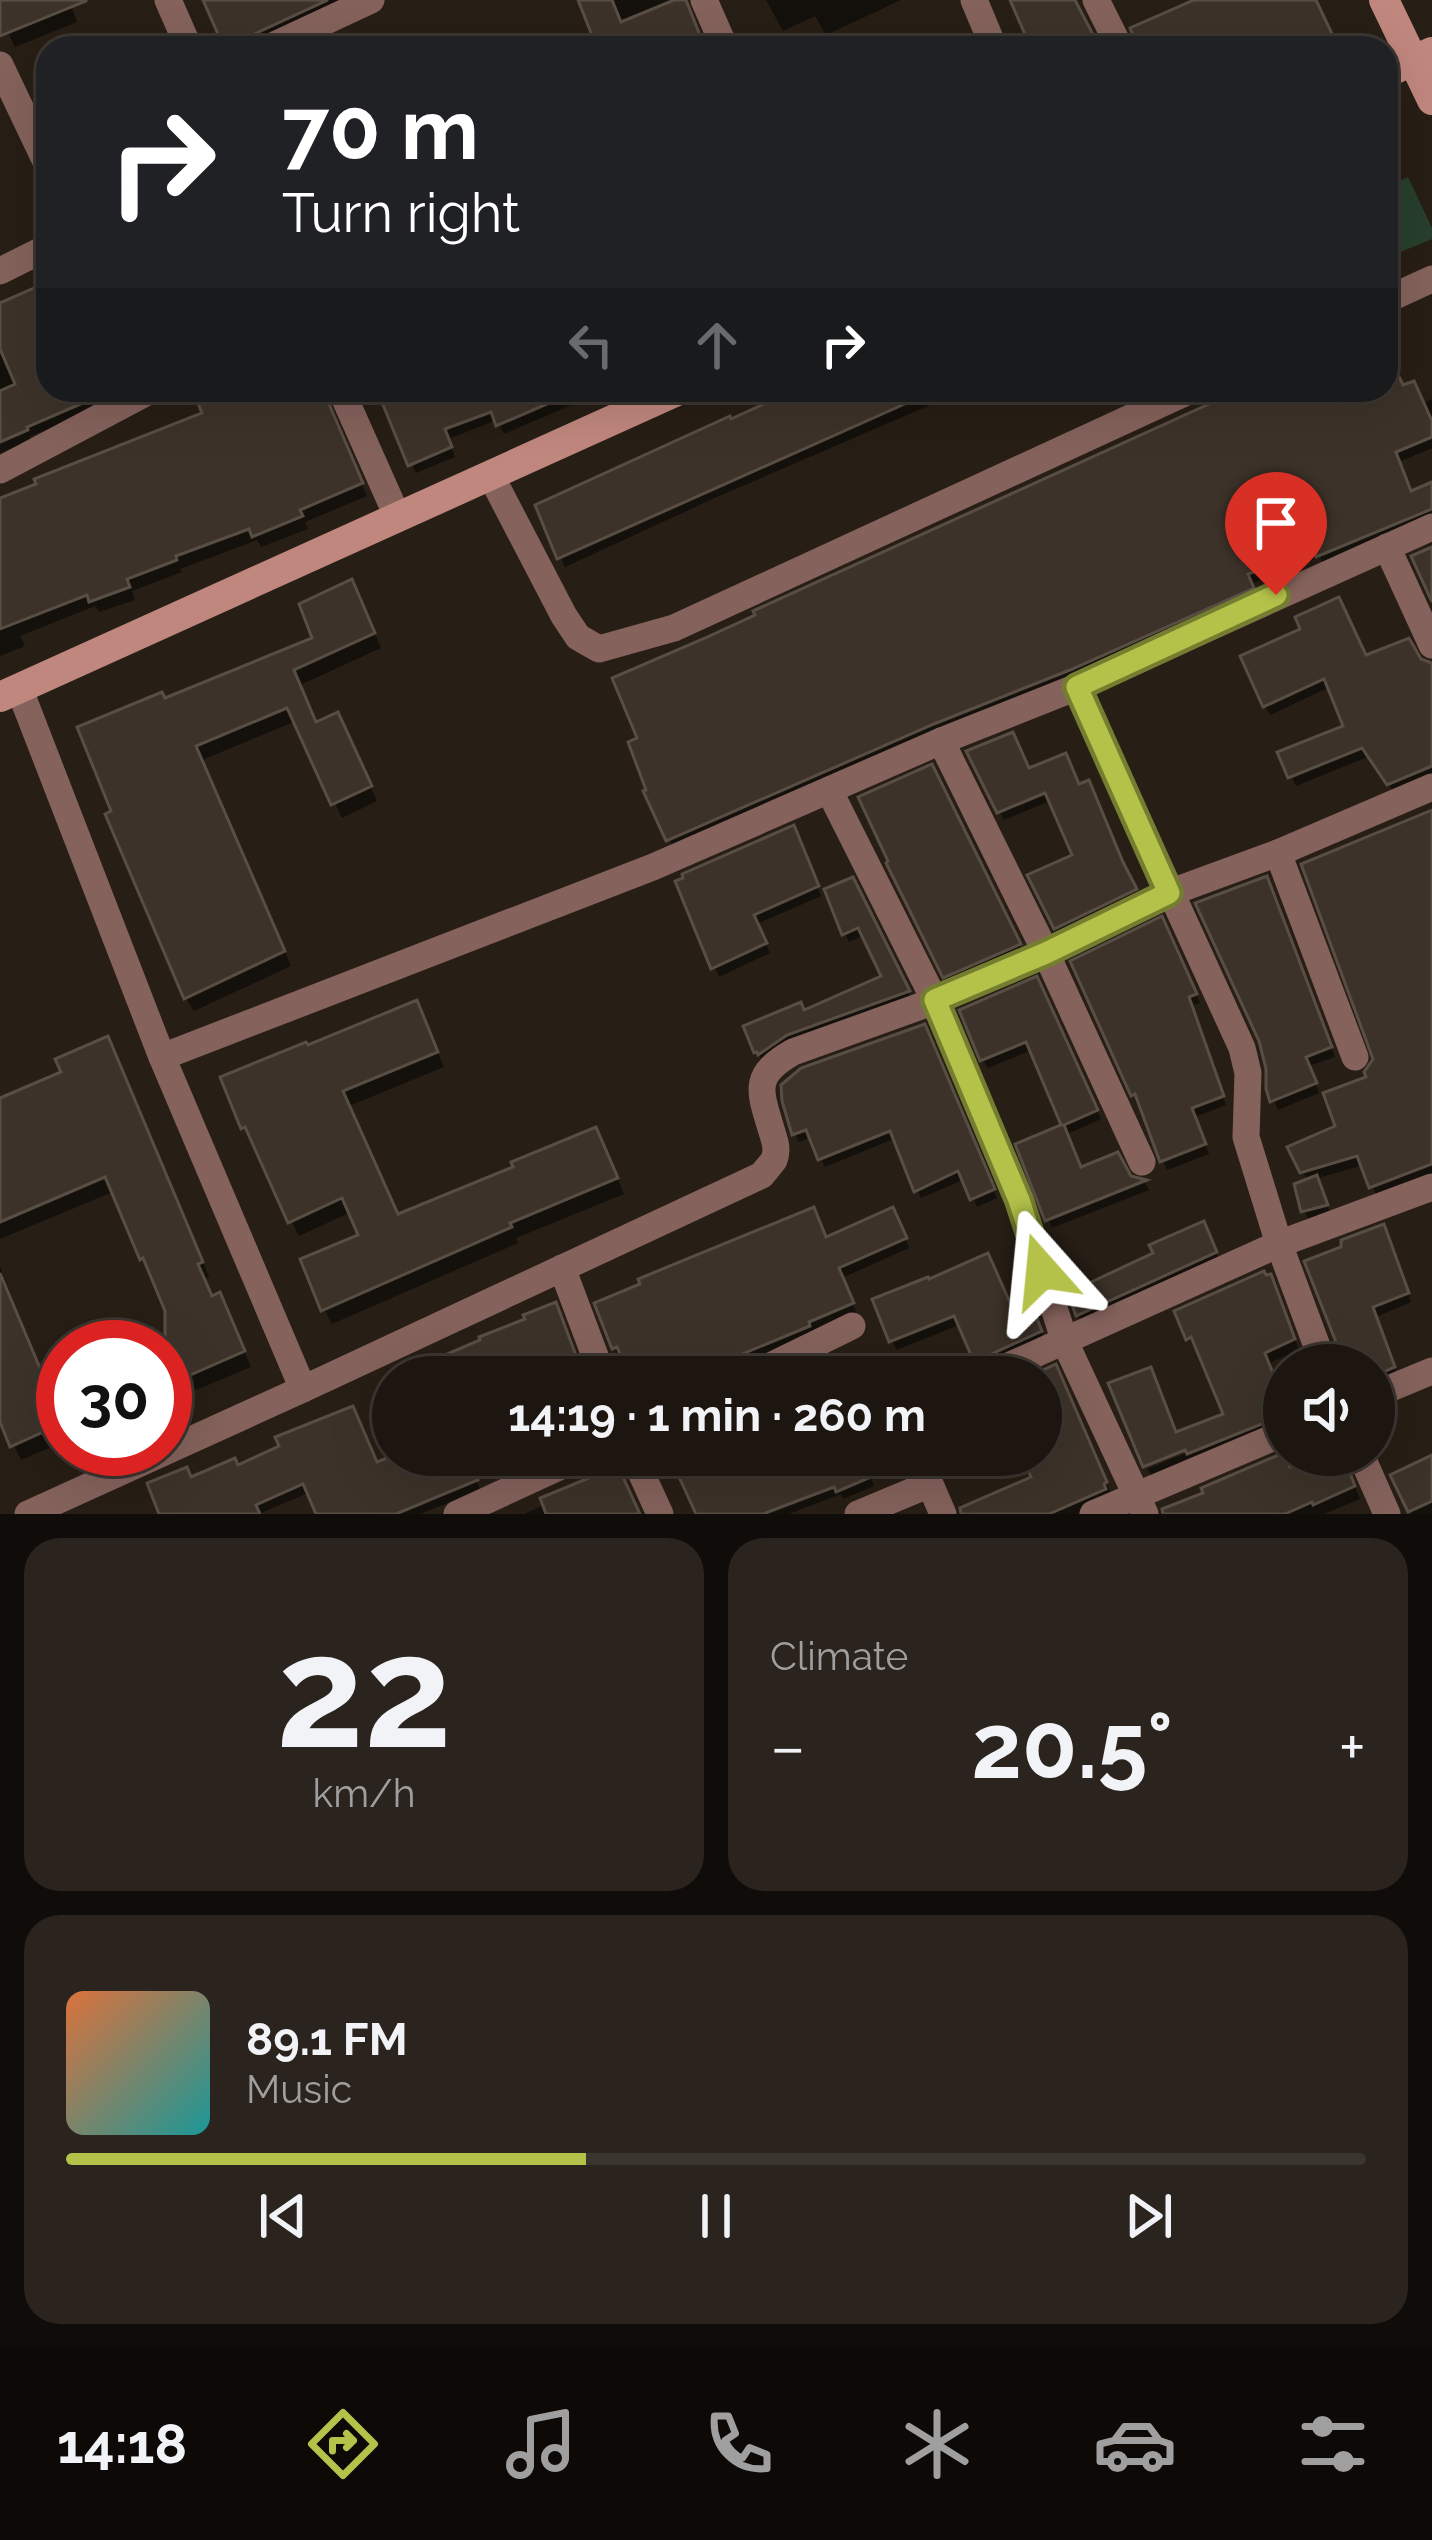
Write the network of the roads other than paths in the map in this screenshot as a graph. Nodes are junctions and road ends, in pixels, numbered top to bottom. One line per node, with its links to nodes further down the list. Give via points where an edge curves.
1 (168, 0): 7 (street)
2 (371, 0): 8 (street)
3 (704, 0): 9 (street)
4 (974, 0): 10 (street)
5 (1096, 0): 11 (street)
6 (1384, 0): 12 (street)
7 (184, 36)
8 (294, 36)
9 (720, 36)
10 (989, 36)
11 (1114, 36)
12 (1410, 62): 14 (street)
13 (0, 65): 15 (street)
14 (1432, 100)
15 (36, 141)
16 (36, 253): 17 (street)
17 (0, 271)
18 (1432, 279): 19 (street)
19 (1398, 295)
20 (128, 402): 24 (street)
21 (346, 402): 26 (street)
22 (653, 402): 25 (street)
23 (1165, 402): 25 (street, via 674,628 599,649 564,616)
24 (0, 470)
25 (491, 476): 26 (street)
26 (398, 518): 31 (street)
27 (1432, 527): 28 (street)
28 (1387, 547): 29 (street); 30 (street)
29 (1432, 645)
30 (1077, 687): 32 (street); 36 (street)
31 (10, 693): 39 (street)
32 (941, 741): 34 (street); 37 (street)
33 (1432, 787): 35 (street)
34 (829, 790): 38 (street); 39 (street, via 653,867)
35 (1278, 853): 36 (street); 40 (street)
36 (1169, 893): 37 (street); 43 (street, via 1242,1048 1246,1137)
37 (1046, 953): 38 (street); 41 (street)
38 (935, 1000): 44 (street, via 773,1063 761,1094 776,1146 762,1175); 46 (street, via 1019,1200)
39 (162, 1057): 53 (street)
40 (1355, 1057)
41 (1142, 1162)
42 (1432, 1187): 43 (street)
43 (1279, 1244): 46 (street); 47 (street)
44 (562, 1268): 48 (street); 53 (street)
45 (852, 1326): 49 (street)
46 (1065, 1342): 50 (street); 58 (street)
47 (1316, 1344)
48 (594, 1356)
49 (791, 1356)
50 (1032, 1356)
51 (1432, 1371): 52 (street)
52 (1395, 1386)
53 (303, 1389): 59 (street)
54 (1263, 1444): 58 (street)
55 (539, 1476): 60 (street)
56 (643, 1476): 61 (street)
57 (1370, 1476): 65 (street)
58 (1140, 1505): 64 (street)
59 (28, 1514)
60 (457, 1514)
61 (660, 1514)
62 (858, 1514): 63 (street, via 930,1484)
63 (943, 1514)
64 (1093, 1514)
65 (1387, 1514)

